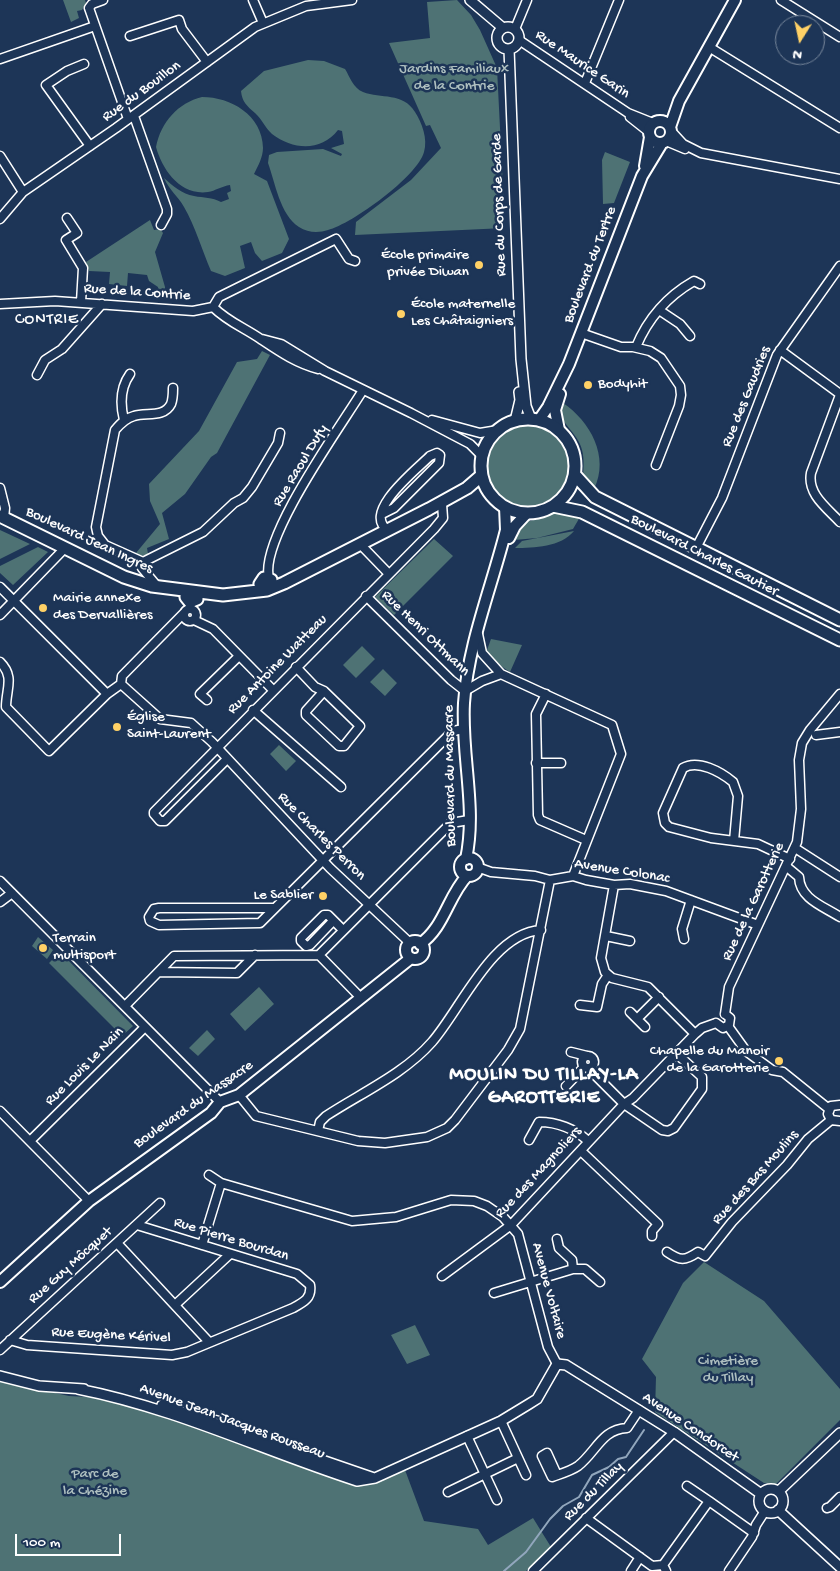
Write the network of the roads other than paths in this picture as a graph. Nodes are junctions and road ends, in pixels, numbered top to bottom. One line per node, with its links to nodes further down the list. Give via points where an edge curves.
1 (103, 0): 11 (street, via 89,8)
2 (253, 0): 10 (street)
3 (352, 0): 9 (street, Rue du Bouillon)
4 (470, 0): 12 (street)
5 (527, 0): 13 (street)
6 (619, 0): 22 (street)
7 (735, 0): 17 (main road, Boulevard du Tertre)
8 (781, 0): 15 (street)
9 (306, 3): 10 (street, Rue du Bouillon)
10 (263, 23): 20 (street, Rue du Bouillon)
11 (95, 26): 19 (street); 24 (street)
12 (503, 28): 13 (street); 18 (street, via 498,33 498,41)
13 (515, 28): 16 (street)
14 (130, 36): 20 (street, via 180,20 182,29)
15 (840, 37)
16 (519, 40): 18 (street, via 515,47); 22 (street, Rue Maurice Garin)
17 (709, 47): 23 (main road, Boulevard du Tertre); 26 (street)
18 (509, 49): 48 (street, Rue du Corps de Garde)
19 (0, 59)
20 (207, 62): 24 (street, Rue du Bouillon)
21 (84, 64): 28 (street, via 46,85)
22 (584, 83): 25 (street, Rue Maurice Garin)
23 (679, 101): 25 (main road, Boulevard du Tertre); 27 (main road, Boulevard du Tertre)
24 (131, 118): 28 (street, Rue du Bouillon); 35 (street, via 167,208)
25 (653, 128): 27 (main road, via 666,122); 27 (main road, via 655,142); 30 (main road, Boulevard du Tertre)
26 (840, 128)
27 (668, 136): 30 (main road, Boulevard du Tertre); 31 (street, via 690,149)
28 (90, 146): 32 (street, Rue du Bouillon)
29 (0, 156): 32 (street)
30 (642, 176): 44 (main road, Boulevard du Tertre)
31 (840, 179)
32 (23, 192): 34 (street, Rue du Bouillon)
33 (67, 218): 39 (street, via 77,233 66,240 83,268)
34 (0, 219)
35 (161, 225)
36 (355, 261): 42 (street, via 349,259 336,239 223,295)
37 (840, 266): 47 (street, Rue des Gaudries)
38 (700, 284): 43 (street, via 694,281 677,291)
39 (81, 302): 40 (street, Rue de la Contrie); 41 (street, Rue de la Contrie)
40 (0, 304)
41 (102, 304): 42 (street, Rue de la Contrie, via 193,311); 51 (street, via 62,349 45,360)
42 (214, 307): 53 (street, via 229,321 262,339 281,344)
43 (659, 310): 45 (street, via 680,324); 46 (street, via 645,325)
44 (581, 333): 46 (street, via 620,347); 49 (main road, Boulevard du Tertre)
45 (690, 336)
46 (636, 347): 63 (street, via 661,358 681,390 679,406)
47 (780, 350): 54 (street); 79 (street, Rue des Gaudries, via 722,498)
48 (521, 359): 57 (street, Rue du Corps de Garde, via 526,406); 58 (street, Rue du Corps de Garde, via 520,400)
49 (569, 364): 57 (main road, Boulevard du Tertre, via 548,407); 60 (main road, Boulevard du Tertre, via 556,410)
50 (130, 374): 56 (street, via 124,382 120,407)
51 (37, 375)
52 (173, 388): 56 (street, via 167,408)
53 (364, 390): 55 (street); 84 (street, Rue Raoul Dufy, via 294,499 269,560)
54 (840, 394): 75 (street, via 810,482 815,495)
55 (411, 413): 59 (street, via 474,432); 62 (street, via 470,444)
56 (124, 420): 80 (street, via 115,430 96,527 105,545)
57 (535, 420): 58 (main road); 60 (main road)
58 (515, 421): 59 (main road)
59 (498, 430): 62 (main road)
60 (559, 430): 65 (main road, via 573,451)
61 (280, 433): 80 (street, via 278,444 243,498 203,532)
62 (482, 456): 64 (main road)
63 (656, 465)
64 (482, 475): 67 (main road); 71 (main road, Boulevard Jean Ingres, via 467,488)
65 (575, 475): 69 (main road, via 567,493); 79 (main road, Boulevard Charles Gautier, via 595,497)
66 (0, 488): 74 (street, via 5,508)
67 (488, 491): 68 (main road, Boulevard Jean Ingres, via 469,492); 70 (main road)
68 (442, 504): 71 (main road, Boulevard Jean Ingres); 81 (street, Rue Antoine Watteau, via 444,516 440,523)
69 (553, 506): 72 (main road); 93 (main road, Boulevard Charles Gautier, via 582,512)
70 (505, 507): 72 (main road); 83 (main road, Boulevard du Massacre, via 506,530)
71 (429, 509): 76 (main road, Boulevard Jean Ingres)
72 (527, 513): 83 (main road, Boulevard du Massacre, via 511,531)
73 (382, 514): 73 (street, via 394,508 439,463 440,455 433,454 383,503); 76 (street, via 383,526)
74 (2, 517): 78 (main road, Boulevard Jean Ingres)
75 (840, 522)
76 (388, 530): 77 (main road, Boulevard Jean Ingres)
77 (360, 544): 81 (street); 84 (main road, Boulevard Jean Ingres, via 290,579)
78 (65, 548): 82 (main road, Boulevard Jean Ingres); 88 (street)
79 (696, 548): 91 (main road, Boulevard Charles Gautier)
80 (142, 565): 82 (street, via 137,572); 86 (street)
81 (389, 574): 87 (street, Rue Antoine Watteau)
82 (124, 577): 86 (main road, Boulevard Jean Ingres)
83 (494, 577): 92 (main road, Boulevard du Massacre)
84 (266, 582): 89 (main road, Boulevard Jean Ingres, via 247,591 216,595)
85 (0, 587): 88 (street)
86 (163, 589): 89 (main road, Boulevard Jean Ingres)
87 (366, 596): 96 (street, Rue Antoine Watteau); 100 (street, Rue Henri Ottmann)
88 (14, 601): 90 (street); 102 (street)
89 (191, 606): 94 (street); 98 (street, via 122,676)
90 (0, 615)
91 (840, 620)
92 (478, 634): 97 (street, via 482,653); 100 (main road, Boulevard du Massacre)
93 (840, 640)
94 (239, 656): 99 (street); 105 (street, via 200,694)
95 (0, 662): 102 (street, via 10,680 6,707 49,751)
96 (296, 667): 99 (street, Rue Antoine Watteau); 101 (street, via 315,688)
97 (500, 674): 100 (street); 103 (street)
98 (121, 684): 102 (street); 111 (street, Rue Charles Perron, via 160,719 191,723)
99 (273, 690): 107 (street, Rue Antoine Watteau)
100 (466, 691): 108 (main road, Boulevard du Massacre)
101 (324, 692): 101 (street, via 306,715 339,746 344,746 360,726)
102 (107, 694)
103 (546, 694): 113 (street, via 536,714); 117 (street, via 612,725 621,754)
104 (840, 694): 106 (street, Rue de la Garotterie)
105 (207, 700)
106 (837, 704): 119 (street, Rue de la Garotterie, via 806,736 801,748 802,809)
107 (253, 710): 111 (street, Rue Antoine Watteau); 115 (street)
108 (464, 729): 116 (main road, Boulevard du Massacre); 121 (street, via 452,731)
109 (840, 732): 110 (street)
110 (816, 735)
111 (216, 748): 112 (street, Rue Charles Perron); 112 (street, Rue Antoine Watteau, via 154,814 160,821 165,821)
112 (226, 760): 121 (street, Rue Charles Perron)
113 (536, 763): 114 (street); 117 (street, via 540,820)
114 (561, 763)
115 (341, 787)
116 (469, 820): 120 (main road, Boulevard du Massacre); 133 (street, via 451,823)
117 (586, 840): 125 (street)
118 (734, 841): 118 (street, via 675,830 665,823 663,813 683,768 690,764 700,765 733,782 738,796); 122 (street, via 769,848)
119 (795, 848): 122 (street, Rue de la Garotterie); 126 (street)
120 (466, 859): 123 (main road, via 474,860); 124 (main road, via 460,866)
121 (323, 860): 133 (street, Rue Charles Perron); 134 (street)
122 (788, 863): 135 (street, via 799,877 804,894); 137 (street, Rue de la Garotterie)
123 (478, 867): 124 (main road, via 474,874); 127 (street, Avenue Colonac, via 490,872)
124 (467, 876): 143 (main road, via 441,921 427,939)
125 (573, 876): 127 (street, Avenue Colonac); 129 (street, Avenue Colonac)
126 (840, 877)
127 (550, 880): 139 (street)
128 (1, 884): 130 (street, Rue Louis Le Nain)
129 (614, 885): 131 (street, Avenue Colonac, via 630,884); 140 (street)
130 (12, 893): 132 (street); 151 (street, Rue Louis Le Nain)
131 (692, 900): 137 (street, Avenue Colonac); 141 (street, via 682,928)
132 (0, 902)
133 (368, 904): 138 (street); 143 (street, Rue Charles Perron)
134 (274, 908): 134 (street, via 159,908 154,909 149,917 159,925 255,925)
135 (840, 917)
136 (334, 920): 138 (street)
137 (758, 926): 154 (street, Rue de la Garotterie, via 730,987)
138 (343, 930): 145 (street)
139 (541, 930): 173 (street, via 526,933 495,956 432,1043 401,1069 326,1116); 173 (street, via 524,1018 517,1036 447,1128 427,1137 385,1143 358,1141)
140 (606, 936): 142 (street); 148 (street, via 601,958)
141 (684, 939)
142 (630, 941)
143 (415, 944): 146 (main road, via 406,950); 146 (main road, via 423,950 421,956)
144 (255, 955): 145 (street); 147 (street, via 174,956); 147 (street, via 237,973)
145 (319, 955): 149 (street)
146 (411, 958): 149 (main road, Boulevard du Massacre)
147 (159, 972): 151 (street)
148 (608, 976): 150 (street, via 644,985); 152 (street, via 602,984 597,1007)
149 (361, 998): 165 (main road, Boulevard du Massacre)
150 (659, 998): 155 (street); 160 (street)
151 (125, 1006): 159 (street, Rue Louis Le Nain)
152 (580, 1006)
153 (630, 1012): 155 (street)
154 (725, 1014): 156 (street, via 718,1016); 158 (street, via 730,1020)
155 (637, 1019): 157 (street)
156 (716, 1023): 158 (street, via 721,1027); 160 (street, Rue des Magnoliers)
157 (645, 1026)
158 (728, 1026): 169 (street, via 746,1051 772,1070 783,1072)
159 (145, 1027): 166 (street); 175 (street, Rue Louis Le Nain)
160 (695, 1034): 162 (street, Rue des Magnoliers)
161 (571, 1052): 163 (street, via 592,1057 594,1062)
162 (676, 1053): 167 (street, Rue des Magnoliers); 167 (street, via 702,1077 704,1083 674,1128 662,1130)
163 (586, 1068): 164 (street); 167 (street)
164 (566, 1086)
165 (239, 1095): 166 (main road, Boulevard du Massacre); 173 (street, via 256,1116)
166 (220, 1102): 180 (main road, Boulevard du Massacre, via 211,1113)
167 (624, 1104): 176 (street, Rue des Magnoliers)
168 (840, 1105): 169 (street)
169 (829, 1108): 171 (street)
170 (0, 1111): 175 (street)
171 (831, 1120): 172 (street); 188 (street, Rue des Bas Moulins, via 808,1139 705,1256 698,1252 683,1260)
172 (840, 1122)
173 (318, 1131)
174 (528, 1140): 176 (street, via 539,1122 551,1122 580,1133)
175 (30, 1141): 180 (street)
176 (588, 1141): 177 (street, Rue des Magnoliers)
177 (581, 1151): 183 (street, Rue des Magnoliers); 184 (street, via 658,1224)
178 (209, 1175): 179 (street)
179 (220, 1182): 183 (street, via 352,1221 396,1217 451,1200 474,1200); 187 (street)
180 (89, 1201): 192 (main road, Boulevard du Massacre)
181 (160, 1203): 182 (street, Rue Guy Môcquet)
182 (137, 1225): 186 (street, Rue Guy Môcquet); 187 (street, Rue Pierre Bourdan)
183 (511, 1225): 191 (street, Rue des Magnoliers); 193 (street, Avenue Voltaire, via 520,1240)
184 (652, 1236)
185 (557, 1239): 190 (street, via 559,1248 572,1260)
186 (117, 1243): 197 (street); 198 (street, Rue Guy Môcquet)
187 (202, 1246): 189 (street, Rue Pierre Bourdan)
188 (668, 1252)
189 (230, 1254): 195 (street, Rue Pierre Bourdan, via 297,1274 307,1280); 197 (street)
190 (573, 1269): 193 (street); 194 (street, via 584,1269)
191 (442, 1276)
192 (0, 1282)
193 (531, 1282): 196 (street); 201 (street, Avenue Voltaire, via 548,1347)
194 (600, 1282)
195 (311, 1289): 199 (street, Rue Eugène Kérivel, via 305,1302)
196 (494, 1293)
197 (175, 1305): 199 (street)
198 (10, 1340): 199 (street, Rue Eugène Kérivel, via 27,1345 156,1355 187,1352); 200 (street, Rue Guy Môcquet)
199 (209, 1342)
200 (0, 1350)
201 (557, 1364): 203 (street, Avenue Condorcet, via 566,1365); 204 (street, Avenue Jean-Jacques Rousseau, via 537,1399)
202 (0, 1376): 207 (street, Avenue Jean-Jacques Rousseau, via 39,1386 78,1389 152,1407 357,1482 374,1478)
203 (639, 1410): 205 (street, Avenue Condorcet); 211 (street, via 627,1428 609,1432 578,1466)
204 (501, 1420): 207 (street, Avenue Jean-Jacques Rousseau); 208 (street)
205 (674, 1432): 215 (street, Avenue Condorcet); 222 (street, Rue du Tillay)
206 (840, 1433): 213 (street)
207 (467, 1436): 209 (street)
208 (518, 1458): 209 (street); 210 (street)
209 (484, 1474): 214 (street); 217 (street)
210 (526, 1475)
211 (557, 1475)
212 (687, 1486): 218 (street)
213 (779, 1491): 215 (street, via 769,1489); 220 (street, via 783,1498)
214 (448, 1492)
215 (761, 1494): 221 (street, via 759,1504)
216 (840, 1496): 219 (street)
217 (498, 1500)
218 (709, 1501): 223 (street); 226 (street)
219 (827, 1508)
220 (778, 1510): 221 (street, via 772,1513); 225 (street)
221 (765, 1511): 223 (street)
222 (586, 1518): 224 (street); 227 (street, Rue du Tillay)
223 (754, 1533): 229 (street)
224 (640, 1557): 226 (street, via 652,1566); 228 (street)
225 (839, 1565)
226 (664, 1568)
227 (533, 1571)
228 (631, 1571)
229 (729, 1571)

